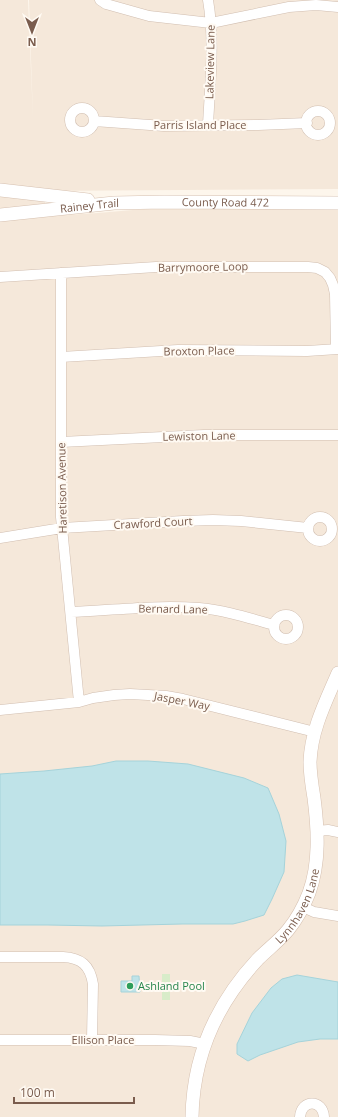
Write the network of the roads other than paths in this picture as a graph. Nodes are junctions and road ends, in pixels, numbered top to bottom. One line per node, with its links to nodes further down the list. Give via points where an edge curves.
1 (100, 0): 4 (street, via 149,16)
2 (208, 0): 4 (street, Lakeview Lane)
3 (338, 7): 4 (street, via 290,7)
4 (212, 23): 7 (street, Lakeview Lane)
5 (94, 121): 7 (street, Parris Island Place, via 164,126)
6 (307, 123): 7 (street, Parris Island Place)
7 (208, 125)
8 (0, 190): 9 (street, Rainey Trail)
9 (114, 203): 10 (street, County Road 472); 11 (street, Rainey Trail)
10 (338, 203)
11 (0, 215)
12 (61, 273): 13 (street, Barrymoore Loop); 14 (street, Barrymoore Loop, via 184,267 317,268 330,278 333,285); 15 (street, Haretison Avenue)
13 (0, 276)
14 (337, 349): 15 (street, Broxton Place, via 178,350)
15 (61, 357): 17 (street, Haretison Avenue)
16 (338, 435): 17 (street, Lewiston Lane, via 204,435)
17 (61, 442): 18 (street, Haretison Avenue)
18 (62, 528): 19 (street, Crawford Court, via 213,520); 20 (street, Crawford Court); 21 (street, Haretison Avenue)
19 (308, 528)
20 (0, 538)
21 (71, 612): 22 (street, Bernard Lane, via 147,607 200,608); 24 (street, Haretison Avenue)
22 (274, 624)
23 (338, 673): 26 (street, Lynnhaven Lane)
24 (79, 702): 25 (street, Jasper Way); 26 (street, Jasper Way, via 114,695 166,696)
25 (0, 710)
26 (315, 732): 27 (street, Lynnhaven Lane, via 310,772)
27 (317, 831): 28 (street); 29 (street, Lynnhaven Lane, via 314,878)
28 (338, 832)
29 (303, 907): 30 (street, via 314,912); 34 (street, Lynnhaven Lane, via 288,930 258,959 233,990 215,1020)
30 (338, 916)
31 (0, 957): 33 (street, via 72,958 81,961 92,975)
32 (0, 1040): 33 (street, Ellison Place)
33 (92, 1040): 34 (street, Ellison Place, via 190,1041)
34 (205, 1044): 35 (street, Lynnhaven Lane, via 196,1073)
35 (192, 1117)
36 (300, 1117): 37 (street, via 302,1109 308,1104 322,1108)
37 (324, 1117)

